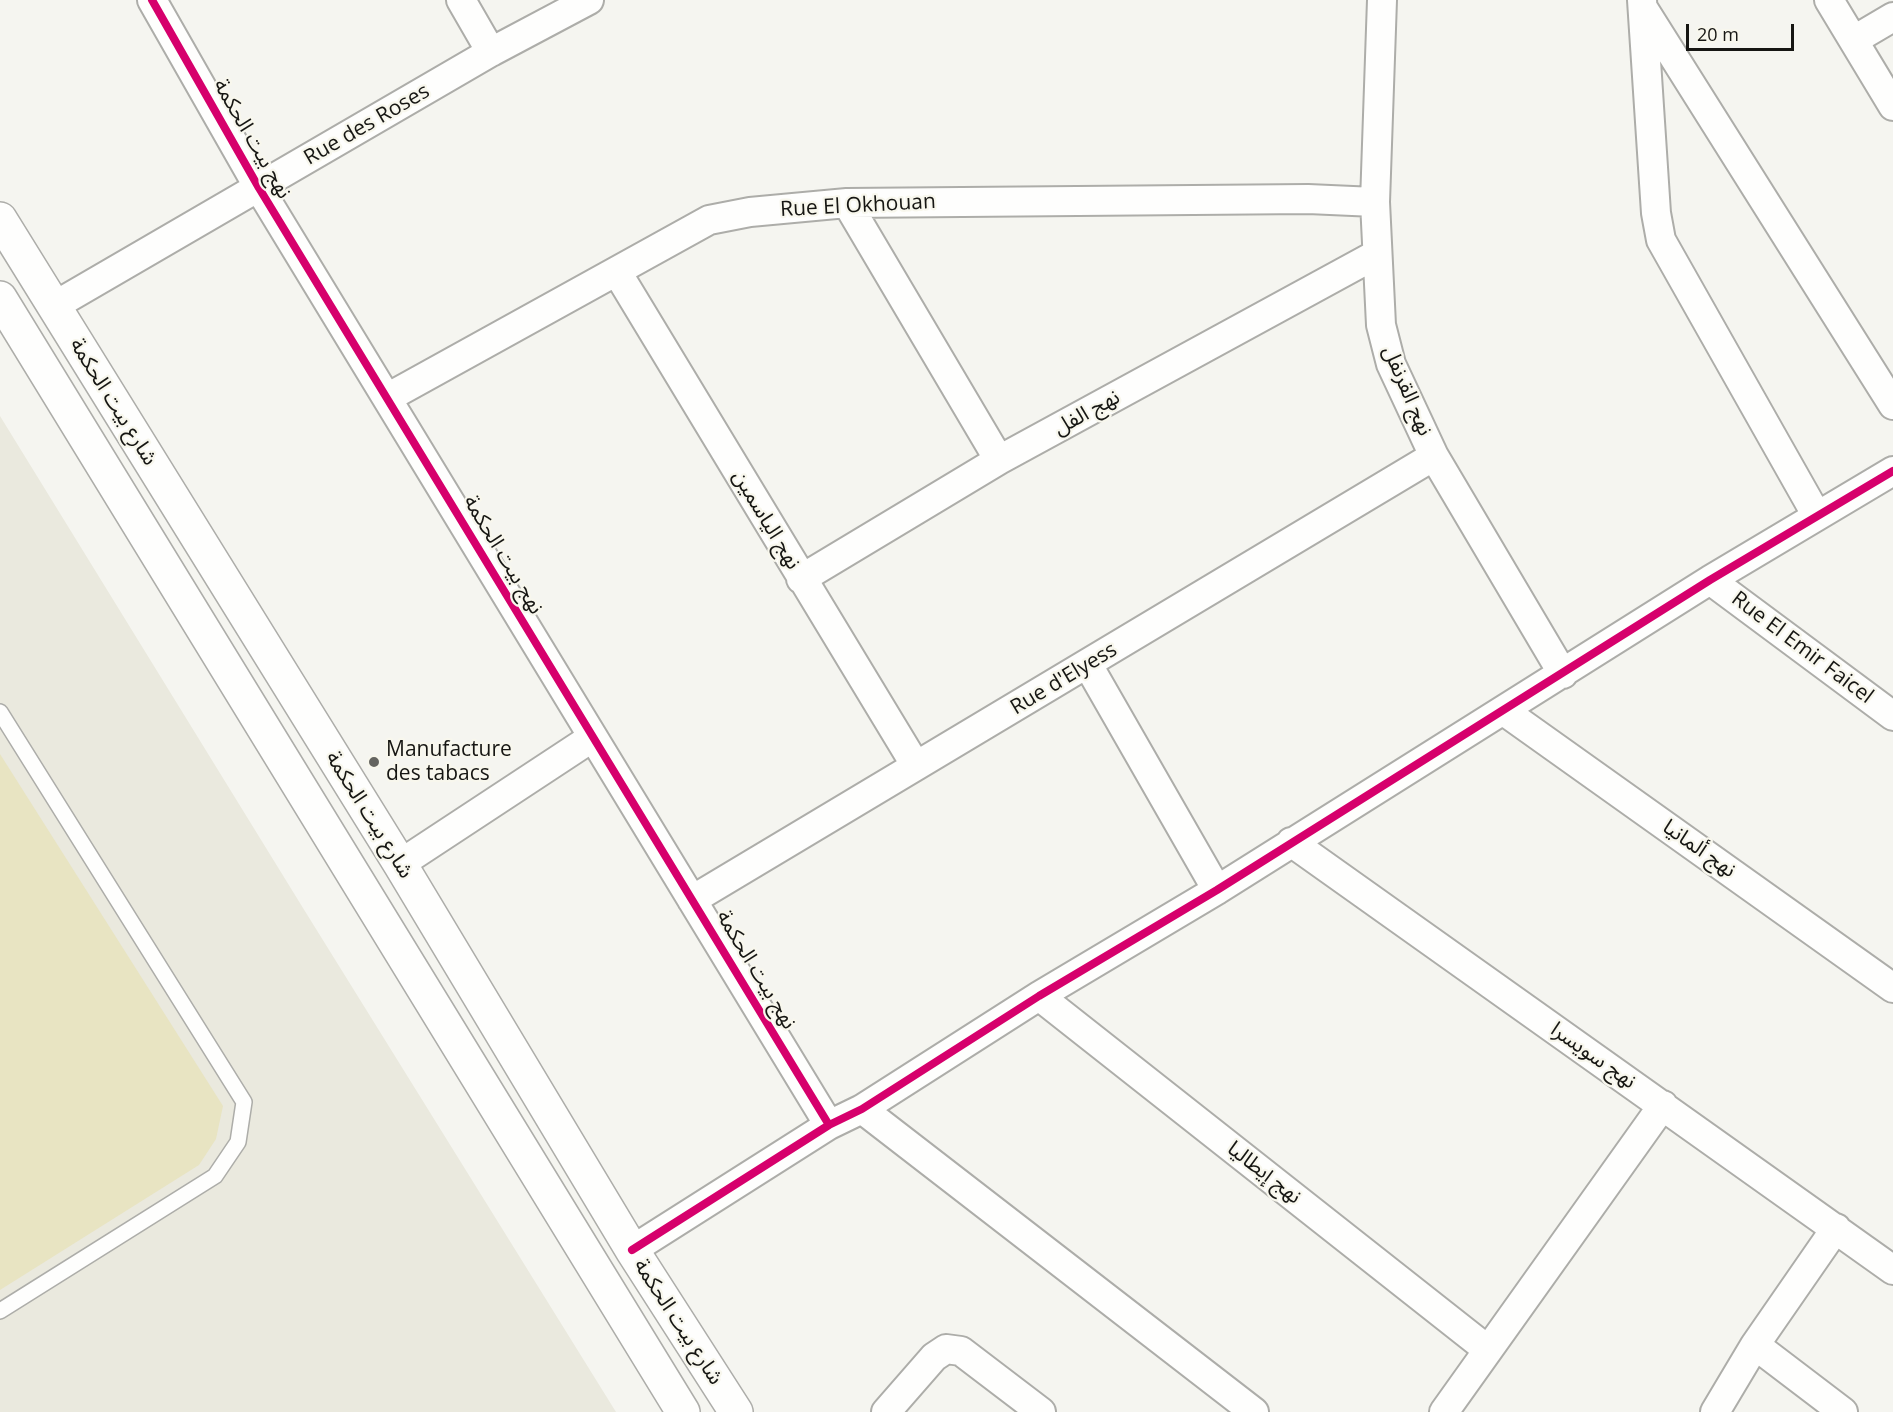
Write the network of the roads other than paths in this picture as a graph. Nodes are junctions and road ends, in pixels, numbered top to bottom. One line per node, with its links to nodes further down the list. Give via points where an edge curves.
1 (152, 0): 11 (street, نهج بيت الحكمة)
2 (461, 0): 9 (street)
3 (589, 0): 9 (street, Rue des Roses)
4 (1382, 0): 13 (street, نهج القرنفل)
5 (1829, 0): 8 (street)
6 (1642, 3): 20 (street); 24 (street, via 1661,240)
7 (1893, 17): 8 (street)
8 (1854, 40): 10 (street)
9 (491, 52): 11 (street, Rue des Roses)
10 (1893, 106)
11 (259, 188): 18 (street, Rue des Roses); 19 (street, نهج بيت الحكمة)
12 (847, 202): 13 (street, Rue El Okhouan); 16 (street, Rue El Okhouan, via 709,220); 22 (street)
13 (1375, 202): 15 (street, نهج القرنفل)
14 (0, 219): 18 (main road, شارع بيت الحكمة)
15 (1377, 254): 21 (street, نهج القرنفل, via 1381,325 1391,364); 22 (street, نهج الفل)
16 (617, 272): 19 (street, Rue El Okhouan); 25 (street, نهج الياسمين)
17 (0, 298): 49 (main road, شارع بيت الحكمة)
18 (54, 306): 35 (main road, شارع بيت الحكمة)
19 (387, 398): 32 (street, نهج بيت الحكمة)
20 (1893, 405)
21 (1434, 456): 27 (street, Rue d'Elyess); 28 (street, نهج القرنفل)
22 (999, 460): 25 (street, نهج الفل)
23 (1893, 471): 24 (street)
24 (1817, 516): 26 (street)
25 (801, 579): 33 (street, نهج الياسمين)
26 (1710, 580): 28 (street); 31 (street, Rue El Emir Faicel)
27 (1088, 665): 33 (street, Rue d'Elyess); 36 (street)
28 (1563, 674): 29 (street)
29 (1504, 711): 34 (street); 38 (street, نهج ألمانيا)
30 (0, 712): 46 (lane, via 244,1102 238,1142 215,1176)
31 (1893, 716)
32 (593, 737): 35 (street); 37 (street, نهج بيت الحكمة)
33 (916, 766): 37 (street, Rue d'Elyess)
34 (1291, 842): 36 (street); 40 (street, نهج سويسرا)
35 (400, 864): 44 (main road, شارع بيت الحكمة)
36 (1217, 890): 39 (street)
37 (692, 900): 42 (street, نهج بيت الحكمة)
38 (1893, 988)
39 (1039, 996): 41 (street); 48 (street, نهج إيطاليا)
40 (1663, 1105): 43 (street, نهج سويسرا); 48 (street)
41 (862, 1109): 42 (street); 53 (street)
42 (829, 1125): 44 (street)
43 (1836, 1228): 45 (street, نهج سويسرا); 47 (street)
44 (632, 1250): 50 (main road, شارع بيت الحكمة)
45 (1893, 1270)
46 (0, 1311)
47 (1755, 1345): 55 (street); 56 (street)
48 (1488, 1350): 54 (street)
49 (683, 1412)
50 (736, 1412)
51 (886, 1412): 52 (street, via 934,1357 946,1349 961,1351)
52 (1041, 1412)
53 (1254, 1412)
54 (1444, 1412)
55 (1715, 1412)
56 (1843, 1412)

